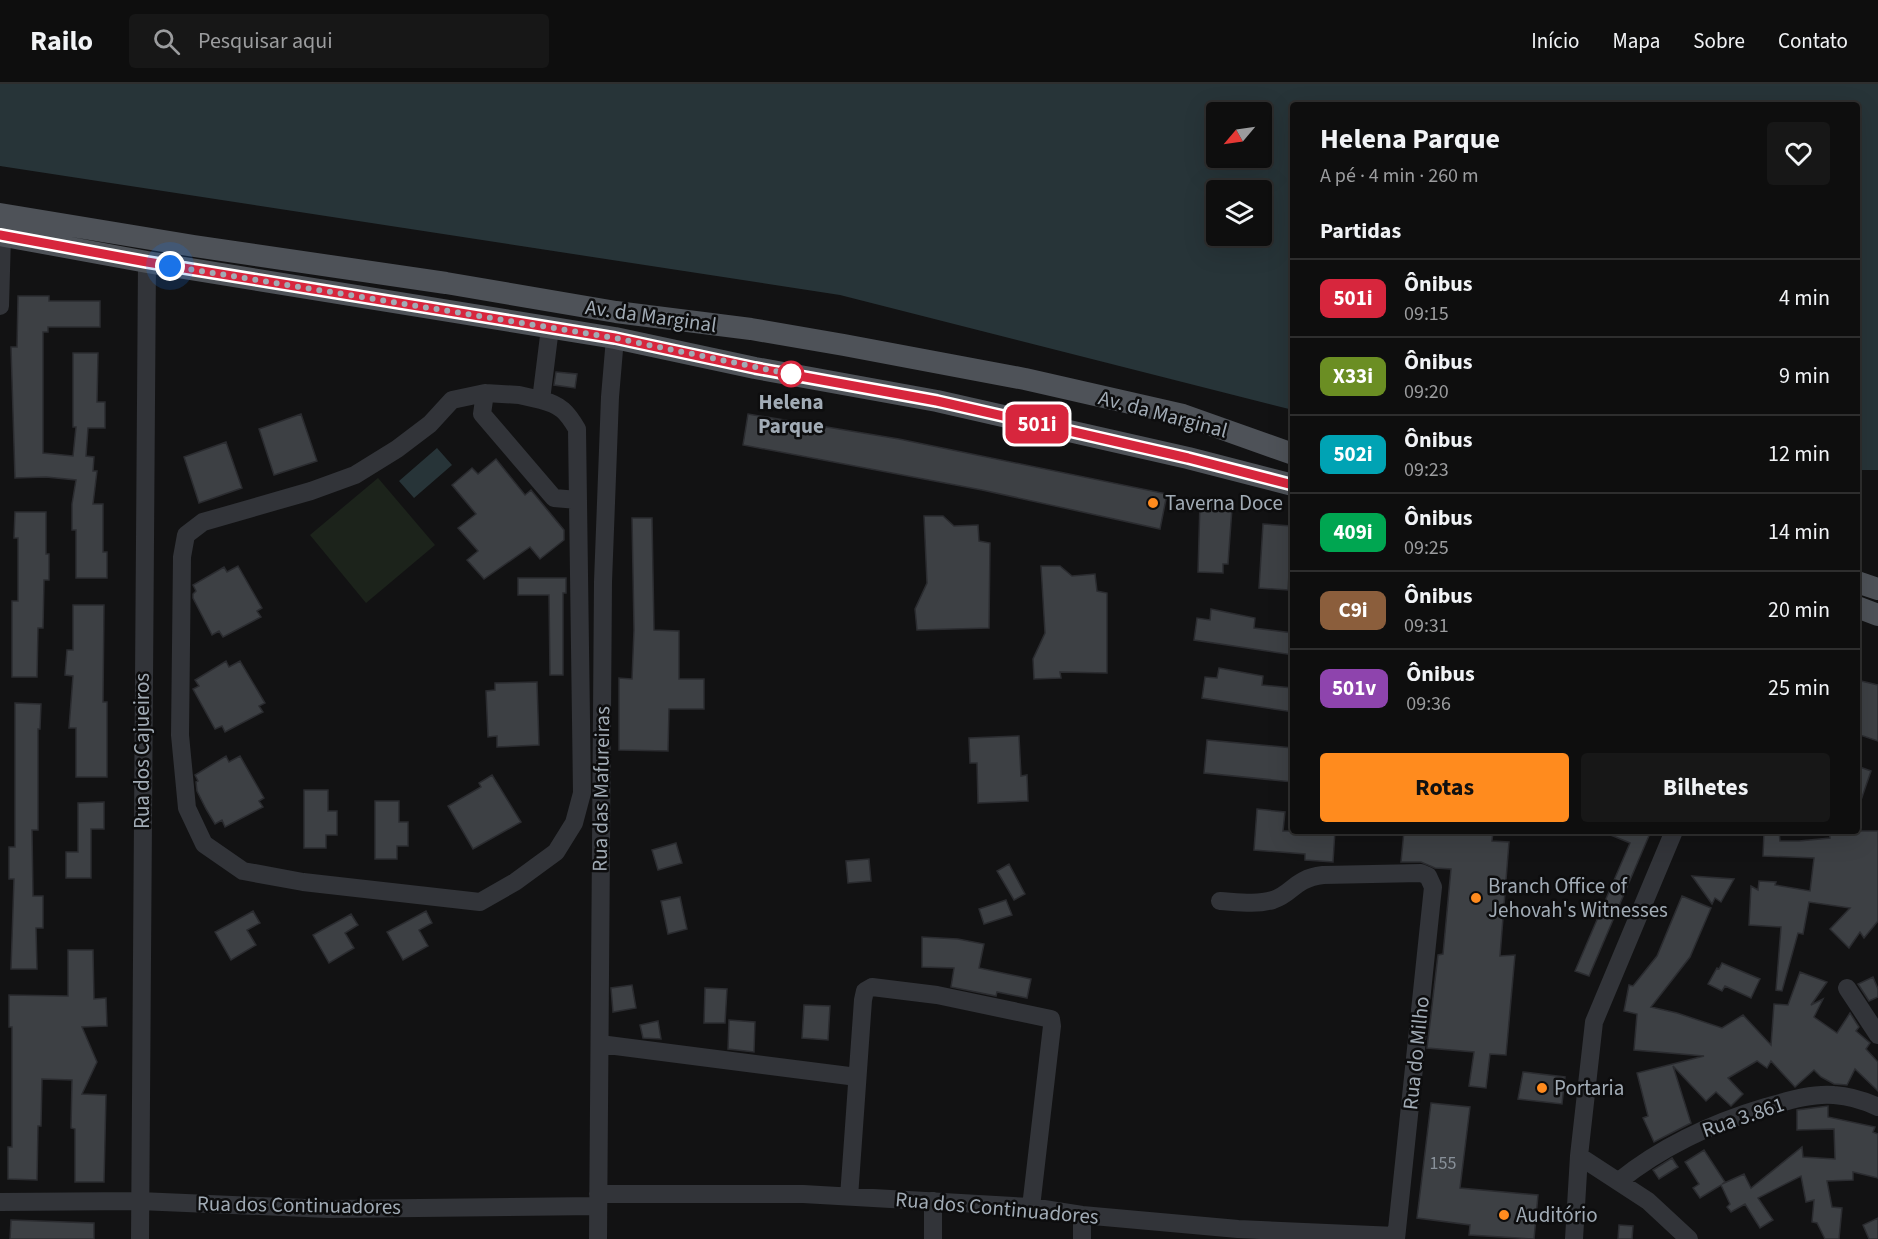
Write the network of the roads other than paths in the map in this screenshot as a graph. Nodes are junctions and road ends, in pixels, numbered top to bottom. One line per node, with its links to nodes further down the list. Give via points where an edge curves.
1 (1, 228): 2 (main road, Av. da Marginal); 3 (street); 8 (main road, Av. da Marginal, via 194,246 616,312 752,329 1024,379 1183,415)
2 (147, 262): 4 (main road, Av. da Marginal); 26 (street, Rua dos Cajueiros)
3 (0, 306)
4 (550, 328): 5 (main road, Av. da Marginal); 7 (street)
5 (615, 338): 9 (main road, Av. da Marginal, via 937,401); 19 (street, Rua das Mafureiras, via 603,582)
6 (485, 393): 7 (street); 10 (street, via 482,414 554,498); 10 (street, via 452,400 422,430 355,475 203,522 186,535 182,557 180,735 187,808 204,844 243,871 303,882 480,902 556,852 574,823 582,793)
7 (541, 400): 10 (street, via 566,411 577,429)
8 (1290, 453)
9 (1290, 484)
10 (578, 500)
11 (1860, 583): 12 (main road)
12 (1878, 589)
13 (1860, 608): 14 (main road)
14 (1878, 615)
15 (1673, 834): 22 (street, via 1594,1022)
16 (1220, 901): 32 (street, Rua do Milho, via 1274,900 1307,877 1421,873 1428,876 1433,887)
17 (1847, 988): 18 (street)
18 (1878, 1035)
19 (600, 1044): 20 (street); 25 (street, Rua das Mafureiras)
20 (857, 1077): 24 (street); 29 (street, via 863,1000 869,987 937,995 1051,1019)
21 (1878, 1107): 23 (street, Rua 3.861, via 1860,1099 1832,1095 1777,1104 1728,1118 1682,1138)
22 (1579, 1156): 23 (street); 37 (street)
23 (1619, 1181): 38 (street, via 1648,1201)
24 (849, 1197): 25 (street, Rua dos Continuadores, via 803,1194); 27 (street, Rua dos Continuadores)
25 (598, 1200): 26 (street, Rua dos Continuadores, via 329,1209); 34 (street, Rua das Mafureiras)
26 (139, 1201): 28 (street, Rua dos Continuadores); 33 (street, Rua dos Cajueiros)
27 (933, 1201): 29 (street, Rua dos Continuadores); 35 (street)
28 (0, 1202)
29 (1031, 1206): 30 (street, Rua dos Continuadores)
30 (1082, 1215): 31 (street, Rua dos Continuadores); 36 (street)
31 (1238, 1234): 32 (street, Rua dos Continuadores)
32 (1396, 1238)
33 (140, 1239)
34 (598, 1239)
35 (933, 1239)
36 (1082, 1239)
37 (1574, 1239)
38 (1689, 1239)

